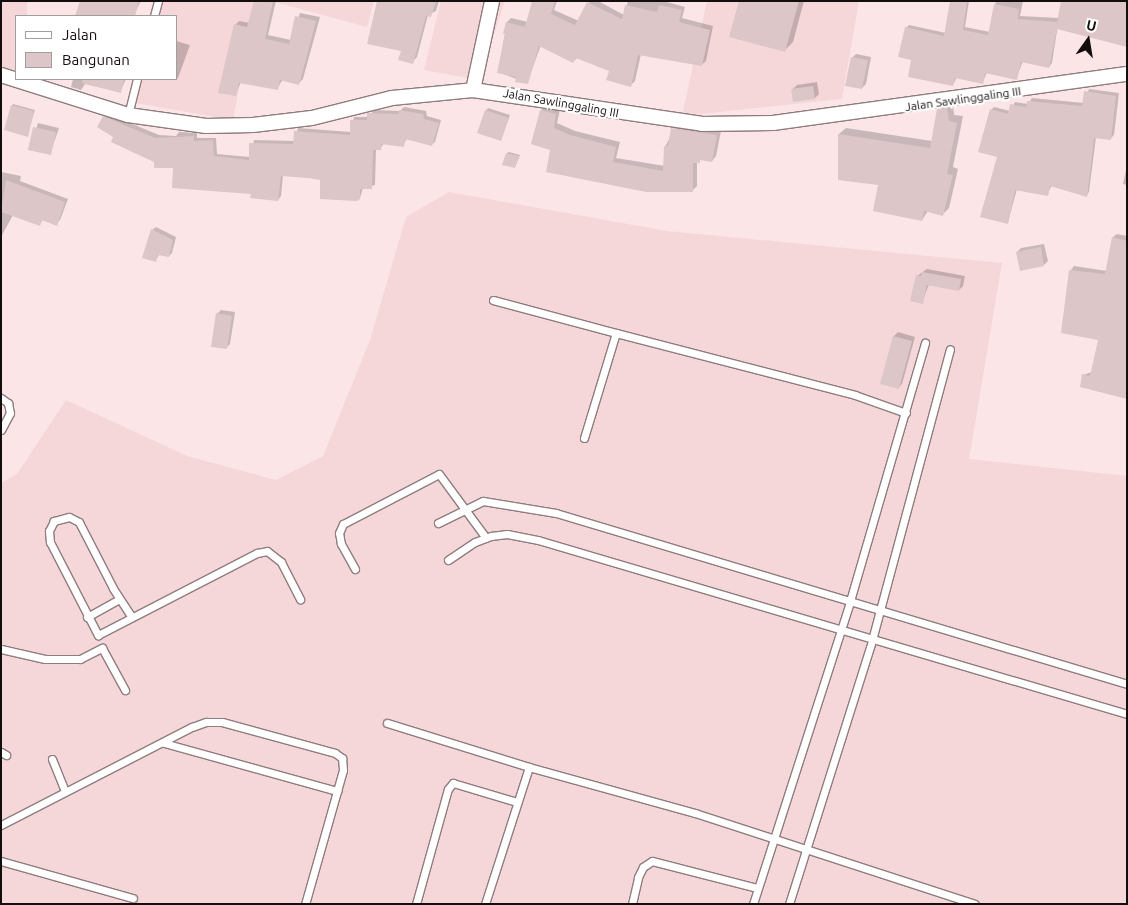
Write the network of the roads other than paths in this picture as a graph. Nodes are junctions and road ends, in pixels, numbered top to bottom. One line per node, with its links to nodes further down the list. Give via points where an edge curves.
1 (158, 1): 3 (lane)
2 (492, 1): 9 (street)
3 (154, 15)
4 (1127, 74): 9 (street, Jalan Sawlinggaling III, via 773,123 702,124)
5 (1, 75): 6 (street, Jalan Sawlinggaling III)
6 (15, 79)
7 (17, 80): 10 (street, Jalan Sawlinggaling III)
8 (137, 80): 10 (lane)
9 (473, 90): 10 (street, Jalan Sawlinggaling III, via 392,98 312,118 253,125 206,126)
10 (128, 114)
11 (493, 300): 12 (lane)
12 (616, 333): 16 (lane, via 855,395); 18 (lane)
13 (925, 343): 16 (lane)
14 (950, 349): 27 (lane)
15 (1, 398): 17 (lane, via 8,403 10,413)
16 (906, 413): 26 (lane)
17 (1, 430)
18 (584, 438)
19 (466, 507): 20 (lane); 21 (lane); 23 (lane, via 439,474 343,524 338,532); 26 (lane, via 483,501 556,513)
20 (438, 523)
21 (486, 538): 22 (lane); 30 (lane, via 507,534 538,540)
22 (448, 560)
23 (355, 569)
24 (119, 599): 28 (lane); 29 (lane); 29 (lane, via 79,522 69,517 54,521 50,542)
25 (300, 599): 28 (lane, via 281,562 267,551 257,553)
26 (850, 601): 27 (lane); 30 (lane)
27 (880, 610): 32 (lane); 35 (lane)
28 (131, 616): 31 (lane)
29 (87, 617): 31 (lane)
30 (840, 630): 32 (lane); 46 (lane)
31 (98, 635): 33 (lane)
32 (872, 640): 37 (lane); 47 (lane)
33 (102, 648): 34 (lane, via 80,658 45,659); 36 (lane)
34 (1, 649)
35 (1127, 684)
36 (125, 690)
37 (1127, 714)
38 (386, 723): 41 (lane)
39 (164, 743): 42 (lane); 42 (lane, via 192,727 222,722 335,753 342,758 343,770); 43 (lane)
40 (52, 759): 43 (lane)
41 (529, 767): 44 (lane); 46 (lane, via 695,813)
42 (338, 791): 51 (lane)
43 (65, 792): 45 (lane)
44 (517, 802): 52 (lane, via 453,783 448,789); 53 (lane)
45 (1, 825)
46 (772, 839): 47 (lane); 49 (lane)
47 (806, 849): 56 (lane); 57 (lane)
48 (1, 861): 50 (lane)
49 (758, 888): 54 (lane, via 652,861 643,867 638,877); 55 (lane)
50 (132, 898)
51 (305, 904)
52 (416, 904)
53 (485, 904)
54 (632, 904)
55 (753, 904)
56 (789, 904)
57 (975, 904)

